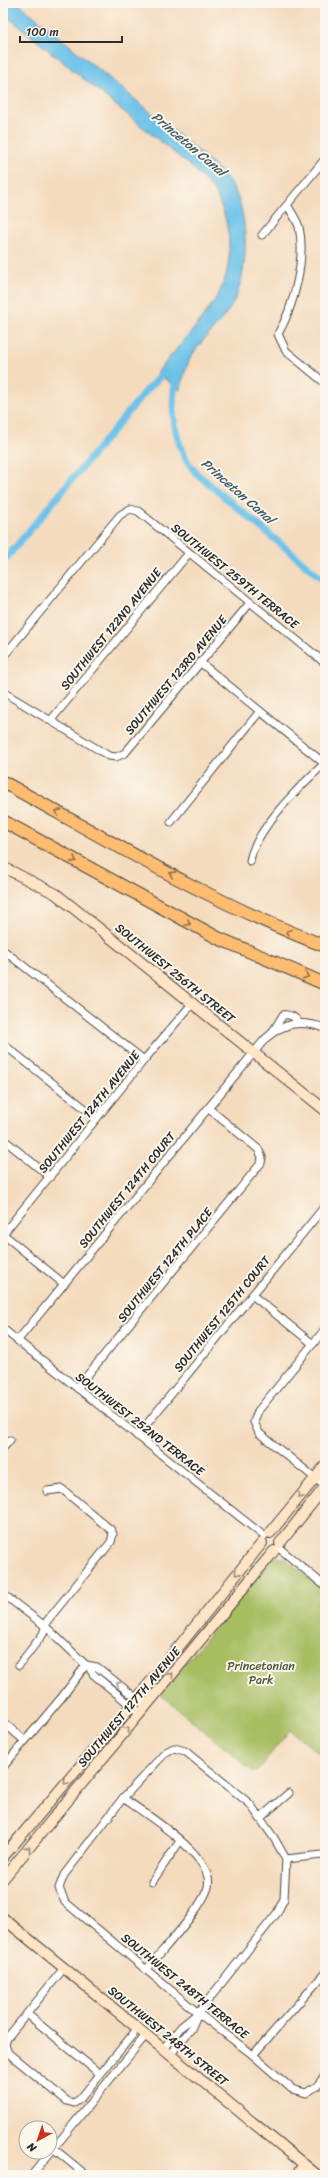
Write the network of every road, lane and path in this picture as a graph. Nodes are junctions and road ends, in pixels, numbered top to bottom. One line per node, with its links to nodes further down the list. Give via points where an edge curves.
1 (325, 160): 2 (street)
2 (288, 206): 3 (street); 4 (street, via 299,226 301,243 295,294 288,317 278,334 286,351)
3 (262, 235)
4 (325, 384)
5 (189, 553): 6 (street, SOUTHWEST 259TH TERRACE); 7 (street, SOUTHWEST 259TH TERRACE, via 138,511 130,509 120,515); 12 (street, SOUTHWEST 122ND AVENUE)
6 (250, 603): 8 (street, SOUTHWEST 123RD AVENUE); 9 (street, SOUTHWEST 259TH TERRACE)
7 (3, 657)
8 (201, 663): 11 (street); 12 (street, SOUTHWEST 123RD AVENUE, via 125,753 116,757 109,756)
9 (325, 663)
10 (3, 692): 12 (street)
11 (260, 711): 13 (street); 16 (street)
12 (51, 720)
13 (325, 764): 17 (street, via 304,781 256,841)
14 (3, 782): 19 (highway, one-way to 14, via 196,888)
15 (3, 821): 21 (highway, one-way to 21, via 218,938)
16 (171, 822)
17 (250, 861)
18 (3, 867): 22 (street, SOUTHWEST 256TH STREET, via 56,894)
19 (325, 946)
20 (3, 950): 28 (street)
21 (325, 984)
22 (192, 1004): 27 (street, SOUTHWEST 256TH STREET); 28 (street, SOUTHWEST 124TH AVENUE)
23 (299, 1023): 24 (street); 25 (street); 25 (street, via 288,1014 283,1014)
24 (325, 1028)
25 (272, 1033): 27 (street, SOUTHWEST 124TH COURT)
26 (3, 1044): 31 (street)
27 (253, 1052): 29 (street, SOUTHWEST 124TH COURT); 30 (street, SOUTHWEST 256TH STREET)
28 (144, 1060): 31 (street, SOUTHWEST 124TH AVENUE)
29 (208, 1108): 36 (street, SOUTHWEST 124TH COURT); 42 (street, SOUTHWEST 124TH PLACE, via 254,1145 261,1153 262,1162)
30 (325, 1110)
31 (97, 1118): 33 (street, SOUTHWEST 124TH AVENUE)
32 (3, 1139): 33 (street)
33 (50, 1177): 35 (street, SOUTHWEST 124TH AVENUE)
34 (325, 1206): 37 (street, SOUTHWEST 125TH COURT)
35 (3, 1234): 36 (street)
36 (64, 1284): 40 (street, SOUTHWEST 124TH COURT)
37 (252, 1295): 41 (street); 43 (street, SOUTHWEST 125TH COURT)
38 (3, 1329): 40 (street, SOUTHWEST 252ND TERRACE)
39 (325, 1329): 41 (street)
40 (18, 1340): 42 (street, SOUTHWEST 252ND TERRACE)
41 (313, 1344): 47 (street, via 258,1411 254,1421 259,1433)
42 (78, 1388): 43 (street, SOUTHWEST 252ND TERRACE)
43 (137, 1436): 50 (street, SOUTHWEST 252ND TERRACE)
44 (10, 1440): 45 (street)
45 (3, 1448)
46 (325, 1466): 47 (street, SOUTHWEST 127TH AVENUE)
47 (315, 1478): 48 (street); 50 (street, SOUTHWEST 127TH AVENUE, one-way to 50)
48 (325, 1486): 51 (street, SOUTHWEST 127TH AVENUE)
49 (47, 1491): 55 (street, via 62,1489 113,1534 111,1542)
50 (265, 1537): 51 (street, via 278,1537); 51 (street, via 266,1550); 54 (street, SOUTHWEST 127TH AVENUE, one-way to 54)
51 (278, 1547): 52 (street); 56 (street, SOUTHWEST 127TH AVENUE)
52 (325, 1586)
53 (3, 1594): 55 (street)
54 (199, 1621): 56 (street); 59 (street, SOUTHWEST 127TH AVENUE)
55 (45, 1626): 57 (street); 58 (street)
56 (209, 1629): 60 (street, SOUTHWEST 127TH AVENUE, one-way to 56)
57 (19, 1665)
58 (88, 1666): 59 (street, via 97,1667); 62 (street)
59 (134, 1702): 60 (street); 69 (street, SOUTHWEST 127TH AVENUE, one-way to 69)
60 (143, 1710): 71 (street, SOUTHWEST 127TH AVENUE, one-way to 60)
61 (3, 1722): 62 (street)
62 (26, 1741): 63 (street)
63 (3, 1767)
64 (289, 1793): 66 (street)
65 (123, 1798): 66 (street, via 166,1752 174,1748 185,1751 250,1804); 67 (street); 75 (street, SOUTHWEST 248TH TERRACE, via 64,1875 59,1888 64,1902)
66 (260, 1818): 70 (street)
67 (180, 1841): 72 (street); 75 (street, via 197,1855 207,1871 209,1885 202,1901)
68 (325, 1856): 70 (street)
69 (3, 1857)
70 (286, 1859): 77 (street, via 284,1899 277,1913)
71 (3, 1879)
72 (152, 1882)
73 (3, 1918): 74 (street, SOUTHWEST 248TH STREET)
74 (64, 1968): 78 (street); 79 (street, SOUTHWEST 248TH STREET)
75 (147, 1970): 77 (street, SOUTHWEST 248TH TERRACE)
76 (325, 1973): 81 (street)
77 (198, 2013): 80 (street, via 181,2027); 81 (street, SOUTHWEST 248TH TERRACE)
78 (27, 2014): 82 (street); 82 (street, via 7,2038 5,2048 26,2068 73,2103 80,2099)
79 (142, 2031): 80 (street, SOUTHWEST 248TH STREET); 82 (street); 84 (street)
80 (167, 2052): 87 (street, SOUTHWEST 248TH STREET)
81 (253, 2055): 83 (street, SOUTHWEST 248TH TERRACE, via 292,2089 306,2093 317,2086)
82 (100, 2074)
83 (325, 2076)
84 (58, 2141)
85 (58, 2152): 89 (street)
86 (44, 2160): 88 (street)
87 (304, 2165): 90 (street); 91 (street, SOUTHWEST 248TH STREET)
88 (32, 2175)
89 (86, 2175)
90 (296, 2175)
91 (317, 2175)

